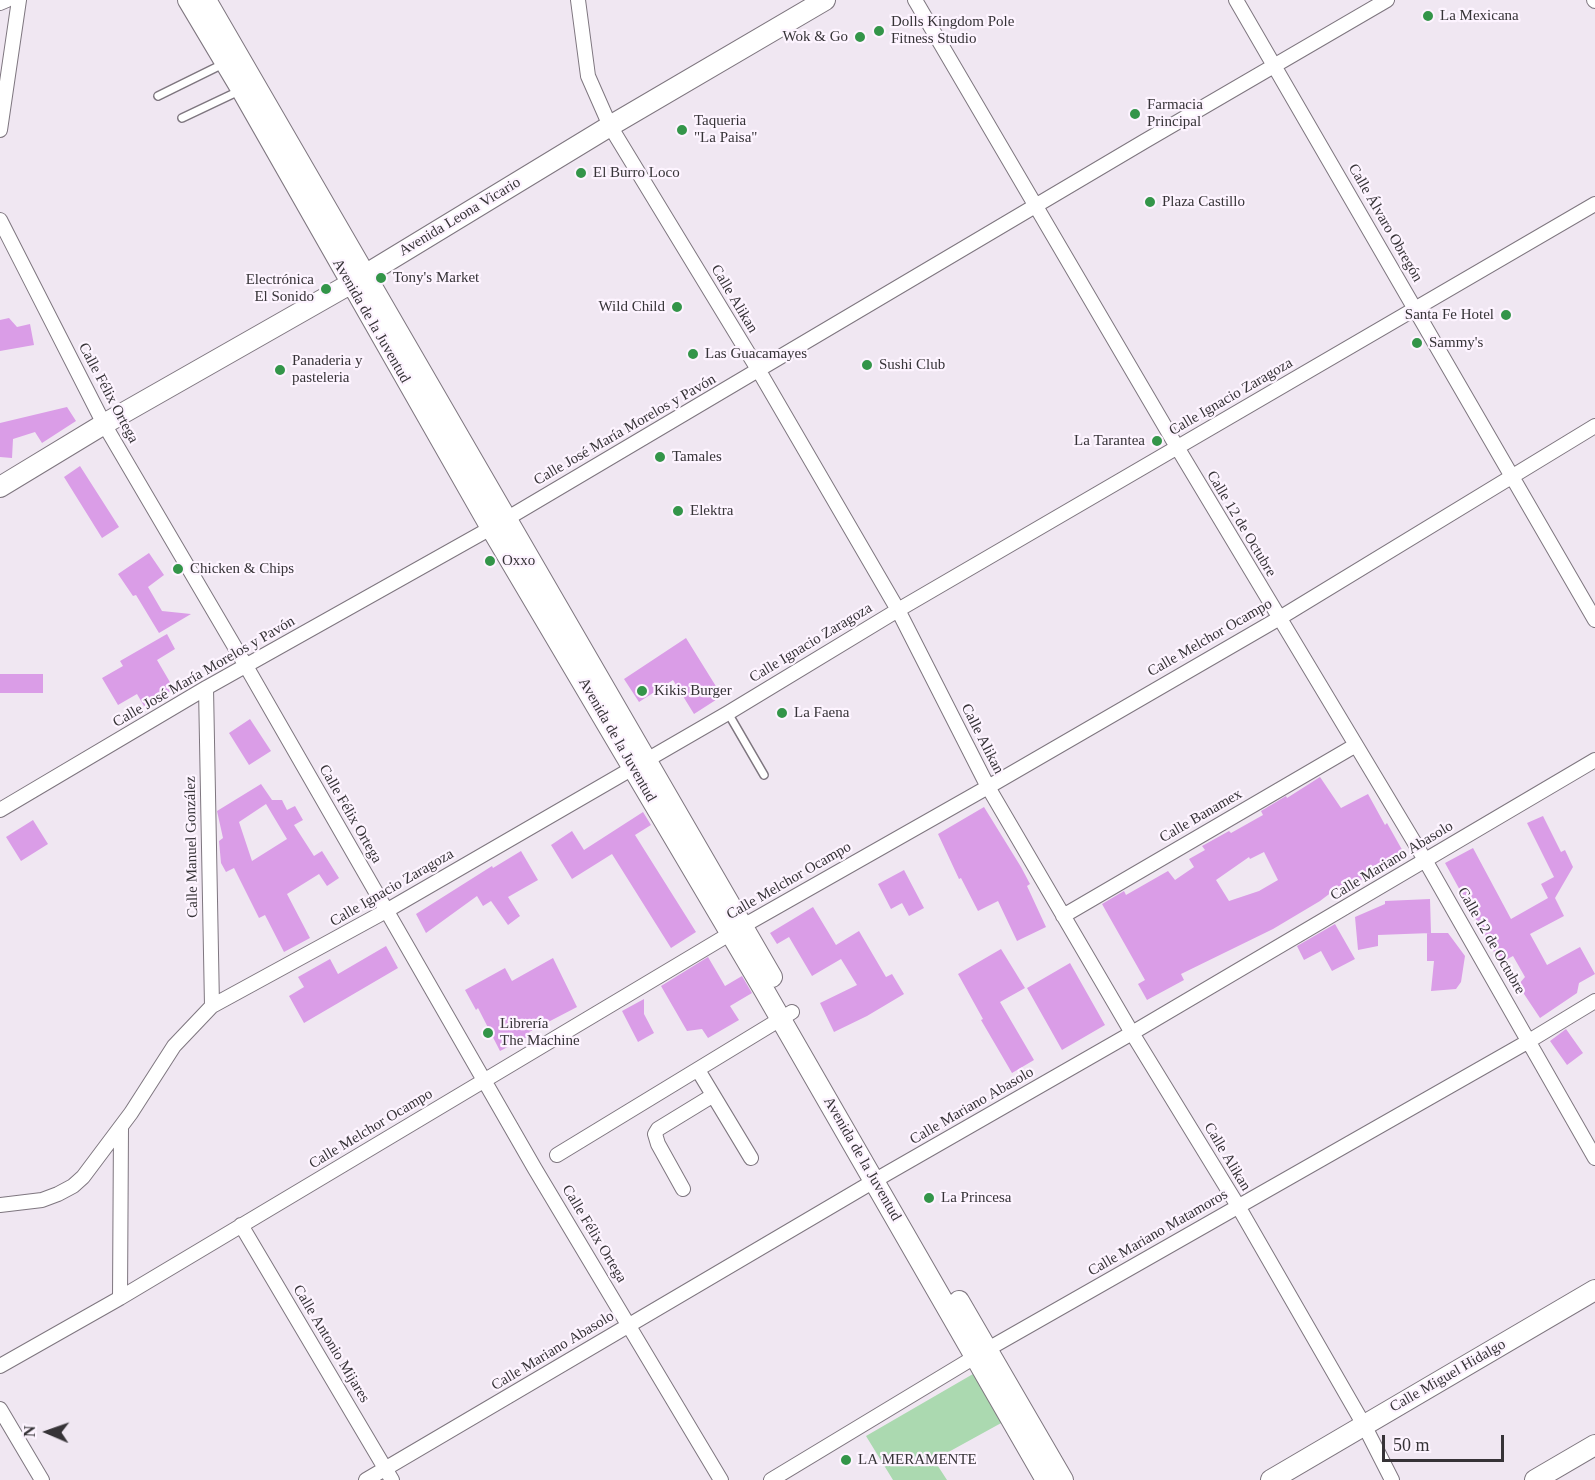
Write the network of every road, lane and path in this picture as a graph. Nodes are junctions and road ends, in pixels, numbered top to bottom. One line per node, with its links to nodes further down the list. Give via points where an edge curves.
1 (7, 0): 10 (street)
2 (19, 0): 17 (street)
3 (188, 0): 11 (street, Avenida de la Juventud)
4 (206, 0): 21 (street, Avenida de la Juventud)
5 (578, 0): 16 (street, Calle Alikan, via 588,76)
6 (825, 0): 16 (street, Avenida Leona Vicario)
7 (915, 0): 19 (street, Calle 12 de Octubre)
8 (1236, 0): 12 (street, Calle Álvaro Obregón)
9 (1387, 0): 12 (street, Calle José María Morelos y Pavón)
10 (0, 3)
11 (225, 63): 13 (street, Avenida de la Juventud); 14 (lane)
12 (1275, 66): 19 (street, Calle José María Morelos y Pavón); 22 (street, Calle Álvaro Obregón)
13 (241, 90): 15 (lane); 21 (street, Avenida de la Juventud)
14 (158, 96)
15 (182, 118)
16 (610, 126): 21 (street, Avenida Leona Vicario); 23 (street, Calle Alikan)
17 (0, 130)
18 (1595, 204): 22 (street, Calle Ignacio Zaragoza)
19 (1036, 205): 23 (street, Calle José María Morelos y Pavón); 26 (street, Calle 12 de Octubre)
20 (0, 220): 24 (street, Calle Félix Ortega)
21 (358, 279): 24 (street, Avenida Leona Vicario); 29 (street, Avenida de la Juventud)
22 (1415, 308): 26 (street, Calle Ignacio Zaragoza); 27 (street, Calle Álvaro Obregón)
23 (759, 371): 29 (street, Calle José María Morelos y Pavón); 30 (street, Calle Alikan)
24 (104, 424): 28 (street, Avenida Leona Vicario); 33 (street, Calle Félix Ortega)
25 (1595, 426): 27 (street, Calle Melchor Ocampo)
26 (1177, 447): 30 (street, Calle Ignacio Zaragoza); 31 (street, Calle 12 de Octubre)
27 (1514, 477): 31 (street, Calle Melchor Ocampo); 32 (street, Calle Álvaro Obregón)
28 (0, 487)
29 (499, 524): 33 (street, Calle José María Morelos y Pavón); 38 (street, Avenida de la Juventud)
30 (898, 610): 35 (street, Calle Ignacio Zaragoza); 40 (street, Calle Alikan)
31 (1278, 619): 36 (street, Calle 12 de Octubre); 40 (street, Calle Melchor Ocampo)
32 (1595, 620)
33 (246, 666): 34 (street, Calle José María Morelos y Pavón); 43 (street, Calle Félix Ortega)
34 (206, 688): 41 (street, Calle José María Morelos y Pavón); 47 (street, Calle Manuel González)
35 (728, 713): 38 (street, Calle Ignacio Zaragoza); 39 (lane)
36 (1356, 745): 42 (street, Calle 12 de Octubre); 44 (street, Calle Banamex)
37 (1595, 760): 42 (street, Calle Mariano Abasolo)
38 (640, 763): 43 (street, Calle Ignacio Zaragoza); 45 (street, Avenida de la Juventud)
39 (764, 775)
40 (988, 787): 44 (street, Calle Alikan); 45 (street, Calle Melchor Ocampo)
41 (0, 810)
42 (1425, 860): 49 (street, Calle Mariano Abasolo); 50 (street, Calle 12 de Octubre)
43 (386, 911): 47 (street, Calle Ignacio Zaragoza); 52 (street, Calle Félix Ortega)
44 (1063, 916): 49 (street, Calle Alikan)
45 (736, 930): 48 (street, Avenida de la Juventud); 52 (street, Calle Melchor Ocampo)
46 (1595, 1001): 50 (street, Calle Mariano Matamoros)
47 (212, 1006): 54 (street, Calle Ignacio Zaragoza, via 174,1047)
48 (787, 1016): 51 (street); 58 (street, Avenida de la Juventud)
49 (1132, 1033): 58 (street, Calle Mariano Abasolo); 61 (street, Calle Alikan)
50 (1529, 1041): 57 (street, Calle 12 de Octubre); 61 (street, Calle Mariano Matamoros)
51 (698, 1070): 53 (street); 55 (street)
52 (484, 1081): 62 (street, Calle Melchor Ocampo); 65 (street, Calle Félix Ortega)
53 (712, 1096): 56 (street); 59 (street, via 658,1129 656,1134)
54 (121, 1127): 60 (street, Calle Ignacio Zaragoza, via 73,1186 42,1200); 64 (street)
55 (557, 1155)
56 (751, 1158)
57 (1595, 1158)
58 (881, 1178): 65 (street, Calle Mariano Abasolo); 66 (street, Avenida de la Juventud)
59 (683, 1190)
60 (0, 1205)
61 (1238, 1206): 66 (street, Calle Mariano Matamoros); 69 (street, Calle Alikan)
62 (242, 1225): 64 (street, Calle Melchor Ocampo); 71 (street, Calle Antonio Mijares)
63 (1595, 1290): 69 (street, Calle Miguel Hidalgo)
64 (120, 1298): 67 (street, Calle Melchor Ocampo)
65 (630, 1325): 71 (street, Calle Mariano Abasolo); 74 (street, Calle Félix Ortega)
66 (982, 1353): 75 (street, Calle Mariano Matamoros); 76 (street, Avenida de la Juventud); 77 (street, Avenida de la Juventud)
67 (0, 1366)
68 (0, 1409): 72 (street)
69 (1364, 1425): 78 (street, Calle Miguel Hidalgo); 79 (street, Calle Alikan)
70 (1595, 1445): 80 (street)
71 (389, 1474): 73 (street, Calle Mariano Abasolo)
72 (42, 1480)
73 (366, 1480)
74 (721, 1480)
75 (771, 1480)
76 (1046, 1480)
77 (1063, 1480)
78 (1271, 1480)
79 (1392, 1480)
80 (1535, 1480)

